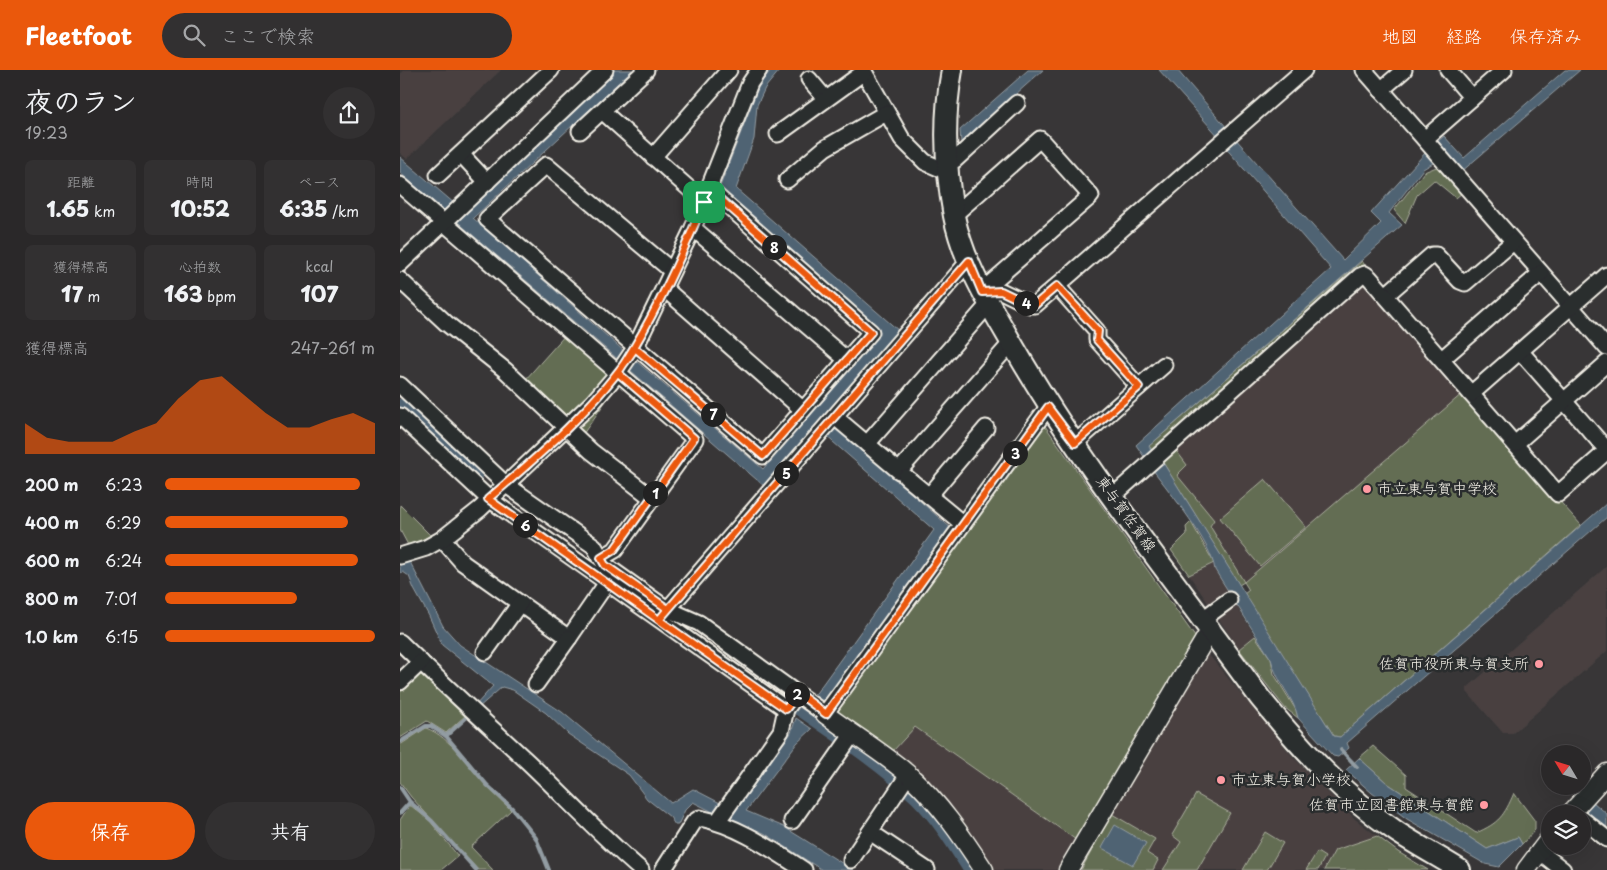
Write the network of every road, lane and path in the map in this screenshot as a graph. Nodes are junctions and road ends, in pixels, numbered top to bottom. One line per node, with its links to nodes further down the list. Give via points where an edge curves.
1 (551, 70): 25 (street)
2 (606, 70): 30 (street)
3 (646, 70): 20 (street)
4 (729, 70): 26 (street)
5 (738, 70): 15 (street)
6 (759, 70): 15 (street)
7 (952, 70): 27 (main road, 東与賀佐賀線, via 945,129)
8 (1304, 70): 43 (street)
9 (1364, 70): 16 (street)
10 (1404, 70): 16 (street)
11 (1448, 70): 18 (street)
12 (1504, 70): 18 (street)
13 (863, 71): 17 (street); 21 (street)
14 (809, 79): 17 (street)
15 (750, 83): 32 (street)
16 (1381, 90): 24 (street)
17 (825, 98): 23 (street)
18 (1472, 98): 24 (street)
19 (1017, 103): 27 (street)
20 (602, 111): 22 (street); 26 (street)
21 (886, 113): 27 (street, via 902,139 925,162); 29 (street, via 826,148)
22 (580, 130)
23 (778, 134)
24 (1425, 139): 36 (street)
25 (461, 154): 28 (street); 30 (street)
26 (653, 157): 32 (street)
27 (948, 167): 33 (main road, 東与賀佐賀線)
28 (438, 175)
29 (787, 180)
30 (487, 182): 34 (street)
31 (400, 185): 34 (street)
32 (707, 196): 35 (street); 53 (street, via 871,332)
33 (954, 215): 37 (main road, 東与賀佐賀線); 46 (street, via 1040,139 1091,196)
34 (444, 222): 38 (street); 56 (street)
35 (693, 228): 39 (street); 53 (street)
36 (1513, 242): 40 (street); 45 (street, via 1465,283 1436,255 1432,255)
37 (969, 261): 46 (main road, 東与賀佐賀線); 64 (street)
38 (400, 264)
39 (672, 271): 44 (street); 49 (street, via 546,164 486,219)
40 (1541, 273): 47 (street); 52 (street)
41 (1607, 275): 47 (street)
42 (400, 280): 65 (street)
43 (1057, 286): 46 (street, via 1035,305 1001,291); 58 (street, via 1098,331 1097,340)
44 (665, 289): 49 (street); 62 (street)
45 (1386, 295): 52 (street); 74 (street, via 1370,277 1360,276)
46 (985, 298): 48 (main road, 東与賀佐賀線); 68 (street)
47 (1571, 307): 50 (street); 51 (street)
48 (1011, 343): 61 (main road, 東与賀佐賀線); 68 (street, via 899,471)
49 (635, 348): 56 (street); 62 (street, via 763,456)
50 (1607, 348)
51 (1520, 351): 59 (street); 60 (street)
52 (1442, 359): 59 (street)
53 (847, 360): 62 (street)
54 (1607, 363): 60 (street)
55 (1164, 365): 58 (street)
56 (618, 373): 65 (street); 75 (street, via 694,438)
57 (400, 385): 72 (street)
58 (1139, 387): 67 (street)
59 (1471, 394): 69 (street)
60 (1564, 401): 69 (street); 70 (street)
61 (1048, 407): 67 (main road, 東与賀佐賀線); 76 (street)
62 (803, 410)
63 (400, 416): 72 (street)
64 (835, 417): 68 (street); 83 (street)
65 (566, 428): 72 (street); 75 (street)
66 (986, 428): 73 (street)
67 (1075, 443): 74 (main road, 東与賀佐賀線)
68 (867, 444)
69 (1515, 444): 70 (street, via 1558,494)
70 (1607, 451)
71 (906, 477): 73 (street)
72 (498, 491): 77 (street); 79 (street, via 594,546); 80 (street)
73 (929, 496): 76 (street)
74 (1113, 496): 84 (main road, 東与賀佐賀線)
75 (652, 498): 79 (street, via 614,550)
76 (963, 524): 92 (street)
77 (442, 539): 78 (street); 82 (street, via 463,563)
78 (400, 556)
79 (601, 558): 83 (street, via 605,565)
80 (606, 584): 83 (street); 85 (street)
81 (1229, 600): 84 (street)
82 (520, 603): 85 (street); 87 (street)
83 (663, 614): 91 (street); 91 (street, via 699,623)
84 (1207, 624): 110 (street); 111 (main road, 東与賀佐賀線, via 1265,704 1328,774 1396,831)
85 (569, 638): 90 (street)
86 (400, 642): 88 (street)
87 (485, 652)
88 (420, 662): 89 (street); 105 (street)
89 (400, 682)
90 (536, 684)
91 (792, 701): 92 (street); 98 (street, via 781,731)
92 (826, 714): 93 (street)
93 (848, 741): 95 (street); 97 (street)
94 (1607, 773): 96 (street)
95 (904, 782): 100 (street); 109 (street, via 938,805 959,830)
96 (1578, 805)
97 (792, 821)
98 (717, 822): 106 (street, via 700,818 694,822); 107 (street, via 756,839)
99 (1591, 826): 101 (street)
100 (870, 832): 104 (street); 108 (street)
101 (1607, 839)
102 (1541, 849): 112 (street)
103 (1553, 855): 113 (street)
104 (851, 860)
105 (641, 870)
106 (663, 870)
107 (804, 870)
108 (927, 870)
109 (984, 870)
110 (1068, 870)
111 (1460, 870)
112 (1526, 870)
113 (1563, 870)

